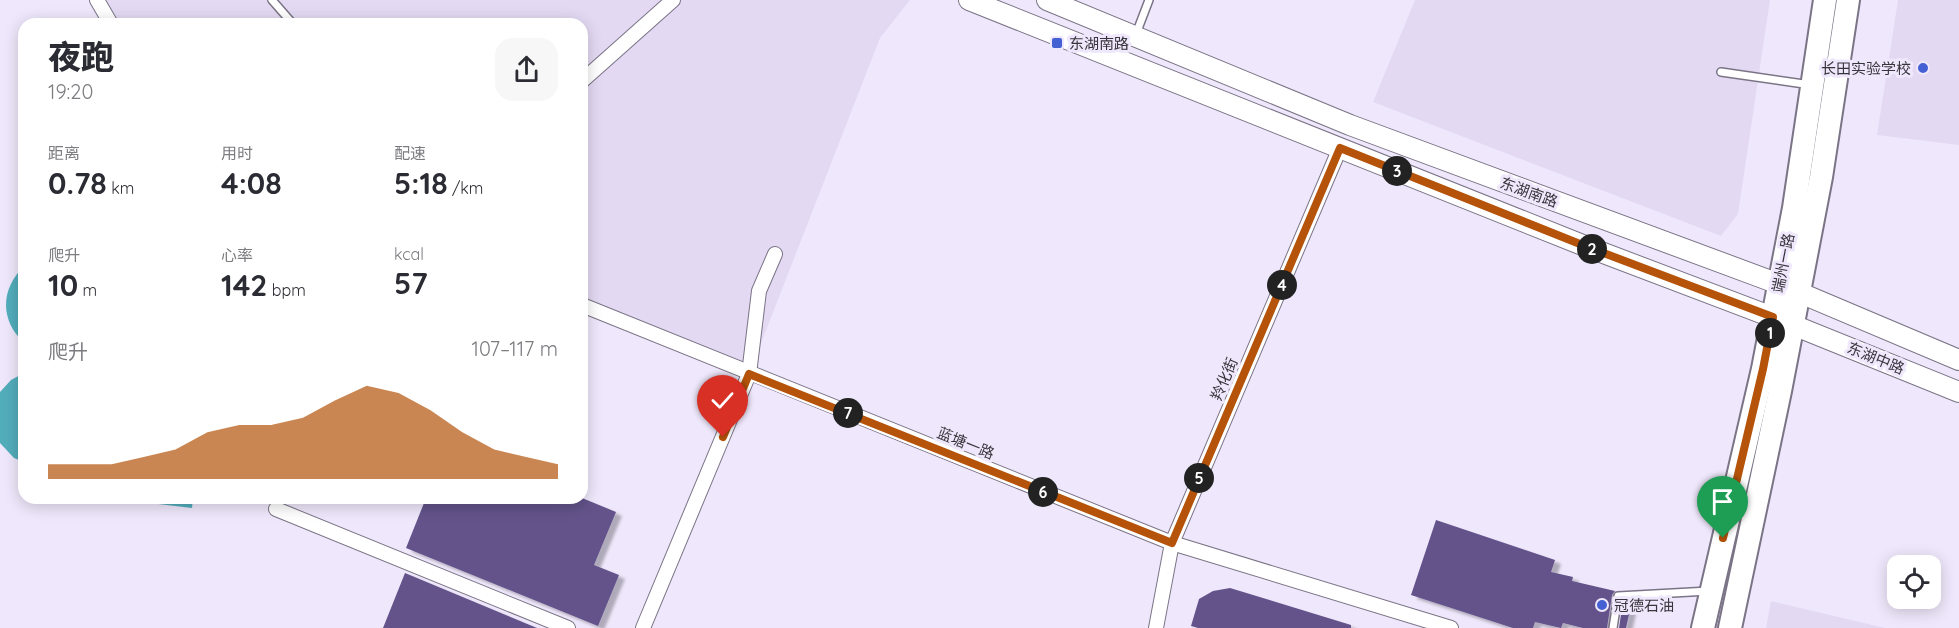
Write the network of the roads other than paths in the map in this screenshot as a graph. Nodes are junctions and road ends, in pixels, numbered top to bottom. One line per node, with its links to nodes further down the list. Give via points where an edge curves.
1 (97, 0): 11 (street)
2 (272, 0): 12 (lane)
3 (651, 0): 10 (street)
4 (673, 0): 10 (street)
5 (969, 0): 17 (main road, 东湖南路)
6 (1047, 0): 13 (main road, 东湖南路)
7 (1149, 0): 13 (lane)
8 (1825, 0): 16 (main road, 端州一路)
9 (1848, 0): 21 (main road, 端州一路, via 1821,177)
10 (660, 11): 15 (street)
11 (108, 18)
12 (288, 18)
13 (1135, 36): 18 (main road, 东湖南路, via 1350,125)
14 (1721, 72): 16 (lane)
15 (588, 76)
16 (1812, 85): 21 (main road, 端州一路, via 1794,208)
17 (1340, 148): 19 (main road, 东湖南路); 28 (street, 羚化街)
18 (1597, 217): 19 (main road); 21 (main road, 东湖南路)
19 (1585, 246): 23 (main road, 东湖南路)
20 (775, 254): 25 (street, via 759,291)
21 (1789, 288): 23 (main road, 端州一路); 24 (main road, 东湖中路)
22 (588, 307): 25 (street, 蓝塘一路)
23 (1783, 321): 26 (main road, 东湖中路); 29 (main road, 端州一路, via 1763,369); 36 (main road, 端州一路)
24 (1959, 360)
25 (749, 374): 28 (street, 蓝塘一路); 31 (street)
26 (1959, 392)
27 (276, 509): 30 (street)
28 (1172, 543): 32 (street, 羚化街); 33 (street, 蓝塘一路)
29 (1711, 591): 34 (lane, via 1618,596); 35 (main road, 端州一路)
30 (568, 628)
31 (643, 628)
32 (1156, 628)
33 (1451, 628)
34 (1613, 628)
35 (1703, 628)
36 (1730, 628)

